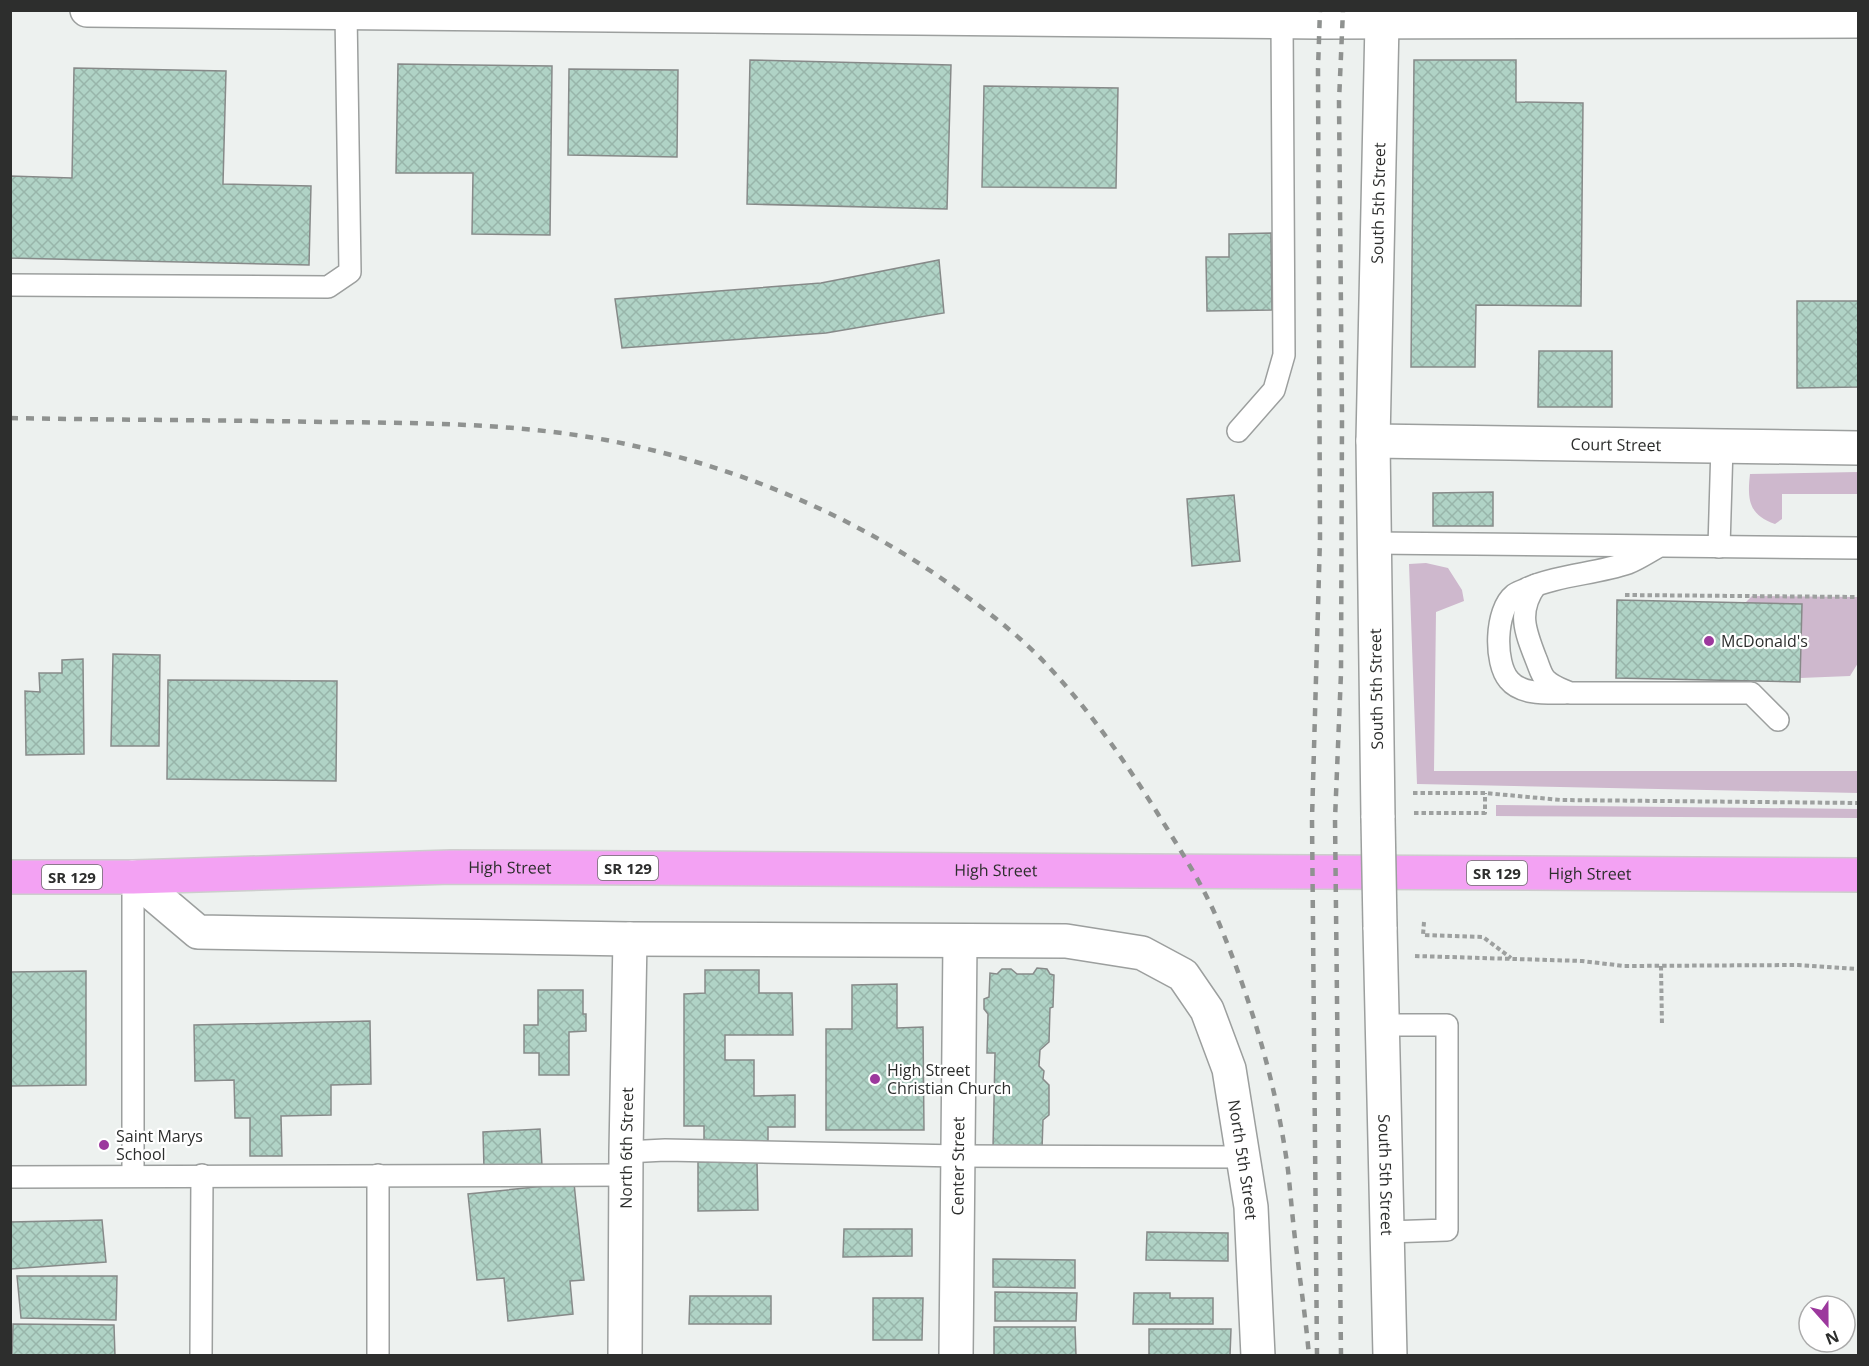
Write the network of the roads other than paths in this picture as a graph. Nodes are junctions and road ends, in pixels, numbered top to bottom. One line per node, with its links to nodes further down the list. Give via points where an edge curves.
1 (87, 10): 2 (street)
2 (365, 12): 3 (street); 8 (lane, via 350,272 328,287)
3 (447, 12): 4 (street)
4 (613, 13): 5 (street)
5 (1267, 17): 7 (street); 9 (lane, via 1284,355 1274,390)
6 (1858, 21): 7 (street)
7 (1382, 22): 10 (street, South 5th Street)
8 (10, 285)
9 (1239, 431)
10 (1373, 441): 11 (street, Court Street); 13 (street, South 5th Street)
11 (1722, 446): 12 (street, Court Street); 15 (lane)
12 (1858, 448)
13 (1374, 543): 14 (lane); 25 (street, South 5th Street, bridge)
14 (1659, 546): 15 (lane); 17 (lane, via 1629,563)
15 (1719, 547): 16 (lane)
16 (1858, 548)
17 (1536, 585): 18 (lane, via 1526,598 1526,632 1544,678 1553,687); 18 (lane, via 1513,595 1504,608 1498,628 1500,662 1509,681 1522,688)
18 (1570, 693): 19 (lane, via 1751,693)
19 (1778, 720)
20 (1858, 875): 22 (highway, High Street / SR 129, via 451,867)
21 (10, 877): 22 (highway, High Street / SR 129)
22 (133, 877): 23 (street, via 198,932); 29 (lane)
23 (630, 939): 24 (street); 28 (street, North 6th Street)
24 (960, 941): 26 (street, Center Street); 27 (street, North 5th Street, via 1066,941 1143,953 1183,975 1207,1010 1229,1069)
25 (1382, 1025): 33 (street, South 5th Street); 33 (lane, via 1447,1025 1447,1230)
26 (959, 1156): 27 (lane); 28 (lane, via 665,1150); 37 (street, Center Street)
27 (1243, 1157): 38 (street, North 5th Street, via 1251,1207)
28 (626, 1163): 31 (lane); 36 (street, North 6th Street)
29 (133, 1175): 30 (lane); 32 (lane)
30 (202, 1175): 31 (lane); 34 (lane)
31 (378, 1175): 35 (lane)
32 (10, 1177)
33 (1387, 1232): 39 (street, South 5th Street)
34 (201, 1356)
35 (378, 1356)
36 (625, 1356)
37 (956, 1356)
38 (1258, 1356)
39 (1390, 1356)

